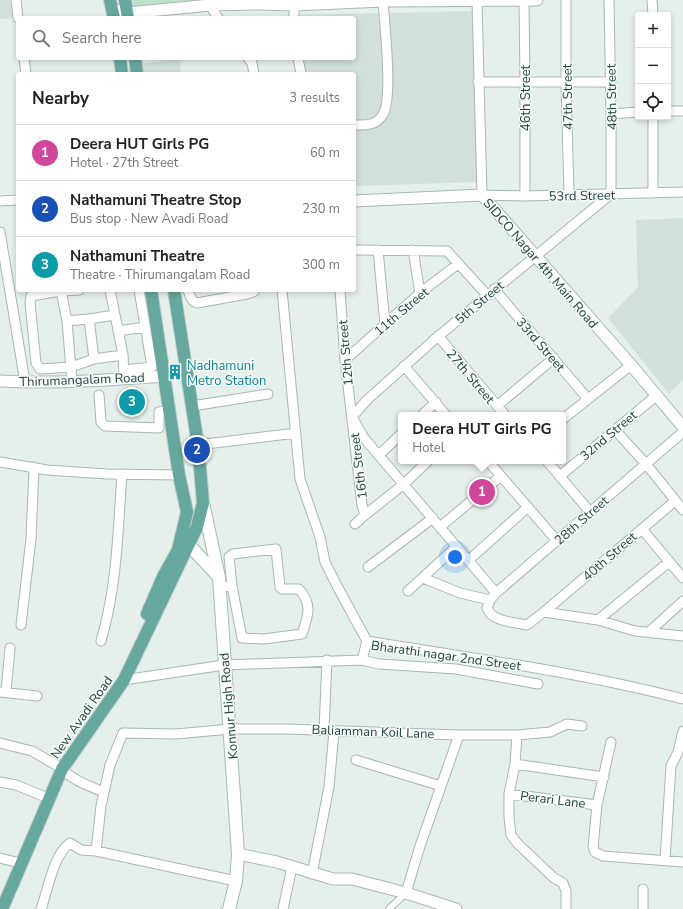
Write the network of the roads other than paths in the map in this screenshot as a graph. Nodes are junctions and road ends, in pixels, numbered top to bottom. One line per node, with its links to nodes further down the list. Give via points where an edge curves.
1 (16, 0): 17 (street)
2 (125, 0): 16 (main road)
3 (536, 0): 9 (street)
4 (566, 0): 31 (street, 47th Street)
5 (609, 0): 32 (street, 48th Street)
6 (652, 0): 15 (street)
7 (383, 1): 8 (street); 11 (street); 39 (street, via 387,99 383,116 371,125)
8 (484, 1): 9 (street); 30 (street)
9 (524, 1): 33 (street, 46th Street)
10 (257, 2): 12 (street); 13 (street)
11 (308, 2): 13 (street)
12 (210, 5): 16 (street); 18 (street)
13 (294, 5): 19 (street)
14 (112, 9): 16 (street)
15 (652, 12)
16 (128, 15)
17 (18, 16)
18 (217, 16)
19 (294, 16)
20 (24, 60): 25 (street)
21 (120, 60): 26 (main road)
22 (135, 60): 27 (main road)
23 (250, 60): 28 (street)
24 (298, 60): 29 (street)
25 (26, 72)
26 (122, 72)
27 (137, 72)
28 (254, 72)
29 (301, 72)
30 (478, 82): 33 (street); 44 (street)
31 (566, 82): 32 (street); 33 (street); 42 (street, 47th Street)
32 (611, 82): 37 (street, 48th Street)
33 (525, 83): 45 (street, 46th Street)
34 (671, 111): 35 (street)
35 (683, 111)
36 (635, 112): 37 (street)
37 (611, 114): 43 (street, 48th Street)
38 (653, 120): 41 (street)
39 (356, 126)
40 (683, 192): 41 (street, 53rd Street)
41 (653, 193): 43 (street, 53rd Street)
42 (569, 194): 43 (street, 53rd Street); 45 (street, 53rd Street)
43 (611, 194): 53 (street, 5th Street)
44 (482, 195): 45 (street, 53rd Street); 48 (street, SIDCO Nagar 4th Main Road); 53 (street, SIDCO Nagar 4th Main Road)
45 (525, 196)
46 (16, 200): 47 (street)
47 (0, 201)
48 (356, 202)
49 (0, 232): 86 (street)
50 (356, 250): 51 (street)
51 (378, 250): 52 (street); 71 (street)
52 (413, 250): 54 (street, via 447,251); 66 (street)
53 (535, 256): 55 (street, 5th Street); 79 (street, SIDCO Nagar 4th Main Road)
54 (458, 264): 66 (street, 11th Street); 67 (street)
55 (494, 289): 67 (street, 5th Street); 76 (street, 33rd Street)
56 (55, 292): 81 (street, via 31,296 36,363 40,369)
57 (61, 292): 70 (street)
58 (110, 292): 68 (street)
59 (139, 292): 72 (street)
60 (151, 292): 83 (main road, New Avadi Road)
61 (174, 292): 92 (main road, New Avadi Road)
62 (188, 292): 63 (street, via 193,302 197,303)
63 (253, 292)
64 (282, 292): 103 (street)
65 (340, 292): 78 (street, 12th Street)
66 (420, 293): 71 (street, 11th Street)
67 (486, 295): 74 (street, 5th Street)
68 (115, 315): 69 (street); 73 (street)
69 (89, 319): 70 (street); 77 (street)
70 (67, 321): 81 (street)
71 (385, 324): 78 (street, 11th Street)
72 (145, 327): 73 (street); 82 (street, via 152,367)
73 (118, 331): 75 (street)
74 (438, 336): 80 (street, 5th Street); 93 (street, 27th Street)
75 (123, 355): 77 (street); 82 (street)
76 (554, 358): 90 (street, 33rd Street); 93 (street)
77 (94, 359): 81 (street)
78 (345, 360): 98 (street, 12th Street)
79 (631, 365): 89 (street, SIDCO Nagar 4th Main Road); 90 (street)
80 (404, 366): 91 (street); 98 (street, 5th Street)
81 (71, 367): 85 (street)
82 (124, 374): 83 (street, Thirumangalam Road); 85 (street, Thirumangalam Road)
83 (165, 376): 94 (main road, New Avadi Road)
84 (0, 381): 86 (street, Thirumangalam Road)
85 (72, 381): 86 (street, Thirumangalam Road)
86 (25, 382)
87 (268, 394): 92 (street)
88 (99, 395): 94 (street, via 101,422 105,426 159,428 159,412)
89 (657, 395): 100 (street, SIDCO Nagar 4th Main Road); 101 (street, 32nd Street)
90 (588, 399): 99 (street)
91 (436, 402): 95 (street); 96 (street)
92 (192, 406): 105 (main road, New Avadi Road)
93 (497, 406): 97 (street, 27th Street)
94 (169, 410): 114 (main road, New Avadi Road)
95 (425, 412)
96 (444, 412)
97 (502, 412)
98 (352, 417): 106 (street, via 364,438); 124 (street, 16th Street)
99 (566, 417)
100 (683, 427)
101 (615, 430): 111 (street); 116 (street, 32nd Street)
102 (683, 432): 111 (street, 28th Street)
103 (296, 433): 105 (street); 148 (street, via 300,479 320,537 325,562)
104 (398, 437): 106 (street)
105 (198, 445): 120 (main road, New Avadi Road)
106 (379, 455): 117 (street)
107 (0, 462): 112 (street)
108 (425, 464): 117 (street)
109 (491, 464): 115 (street)
110 (550, 464): 116 (street)
111 (646, 464): 118 (street); 123 (street, 28th Street)
112 (34, 467): 113 (street); 144 (street, via 31,539)
113 (122, 474): 114 (street); 147 (street, via 115,572)
114 (179, 475): 121 (main road, New Avadi Road)
115 (501, 476): 119 (street); 127 (street)
116 (560, 476): 123 (street)
117 (404, 484): 124 (street); 125 (street)
118 (675, 501): 122 (street); 128 (street, 40th Street)
119 (528, 507): 129 (street); 132 (street)
120 (202, 508): 121 (main road); 130 (main road, New Avadi Road, via 197,527); 137 (main road, Konnur High Road)
121 (187, 510): 130 (main road, New Avadi Road)
122 (683, 510)
123 (590, 512): 129 (street, 28th Street)
124 (365, 515): 126 (street)
125 (432, 518): 127 (street); 134 (street)
126 (355, 524)
127 (440, 527): 131 (street)
128 (642, 529): 133 (street); 142 (street, 40th Street)
129 (557, 541): 140 (street, 28th Street)
130 (184, 542): 137 (main road); 155 (main road, New Avadi Road, via 180,563); 171 (main road, New Avadi Road, via 163,577 117,678)
131 (457, 546): 132 (street); 135 (street)
132 (469, 560): 140 (street)
133 (669, 562): 136 (street); 143 (street)
134 (368, 568)
135 (423, 578): 139 (street); 140 (street, via 460,593)
136 (683, 578)
137 (219, 582): 138 (street); 153 (main road, Konnur High Road)
138 (232, 586): 138 (street, via 242,638 264,639 302,634 308,615 306,597 299,589 280,587 276,549 232,554 229,557)
139 (408, 591)
140 (493, 596): 142 (street, 40th Street, via 487,608 493,617 527,625)
141 (683, 601): 145 (street)
142 (544, 612): 143 (street)
143 (598, 620): 145 (street, via 634,631)
144 (21, 625)
145 (649, 632): 146 (street)
146 (683, 636)
147 (101, 641)
148 (366, 641): 150 (street, Bharathi nagar 2nd Street); 152 (street, Bharathi nagar 2nd Street)
149 (10, 648): 157 (street)
150 (471, 657): 154 (street); 159 (street, Bharathi nagar 2nd Street, via 554,671)
151 (327, 660): 152 (street, Bharathi nagar 2nd Street); 153 (street, Bharathi nagar 2nd Street); 162 (street)
152 (362, 660): 154 (street, via 379,664)
153 (224, 665): 155 (street, Bharathi nagar 2nd Street); 161 (main road, Konnur High Road)
154 (470, 671): 156 (street)
155 (124, 680): 171 (main road, New Avadi Road)
156 (538, 684)
157 (3, 692): 158 (street)
158 (37, 696)
159 (683, 699)
160 (582, 726): 166 (street, Baliamman Koil Lane, via 567,724 550,732)
161 (230, 729): 162 (street, Baliamman Koil Lane); 175 (street, Baliamman Koil Lane, via 176,734 123,733 110,765); 180 (main road, Konnur High Road)
162 (324, 730): 163 (street, Baliamman Koil Lane)
163 (334, 731): 165 (street, Baliamman Koil Lane); 186 (street, via 329,787)
164 (683, 731): 182 (street, via 678,752 671,766)
165 (459, 735): 166 (street, Baliamman Koil Lane); 174 (street)
166 (516, 735): 170 (street)
167 (611, 742): 172 (street)
168 (0, 743): 171 (street, via 32,751)
169 (356, 760): 174 (street)
170 (514, 764): 172 (street); 176 (street)
171 (59, 767): 175 (street, via 69,777); 177 (main road, New Avadi Road); 191 (main road, New Avadi Road)
172 (604, 777): 178 (street)
173 (0, 782): 177 (street, via 16,785)
174 (441, 786): 189 (street)
175 (104, 792): 179 (street)
176 (509, 794): 178 (street, Perari Lane); 197 (street, via 511,835 554,878 563,883 566,891)
177 (43, 796): 183 (main road, New Avadi Road)
178 (597, 804): 182 (street, via 593,847 596,852 603,856)
179 (96, 851): 187 (street); 192 (street, via 81,850 70,843 66,846 55,864)
180 (238, 854): 185 (street); 187 (main road, Konnur High Road)
181 (0, 858): 183 (street)
182 (665, 860): 184 (street)
183 (16, 862): 190 (main road, New Avadi Road)
184 (683, 862)
185 (292, 867): 186 (street); 194 (street)
186 (312, 874): 189 (street, via 333,880 352,879)
187 (236, 881): 193 (main road, Konnur High Road)
188 (643, 890): 198 (street)
189 (406, 893): 195 (street); 196 (street)
190 (0, 898)
191 (2, 909)
192 (41, 909)
193 (229, 909)
194 (282, 909)
195 (389, 909)
196 (456, 909)
197 (566, 909)
198 (643, 909)

